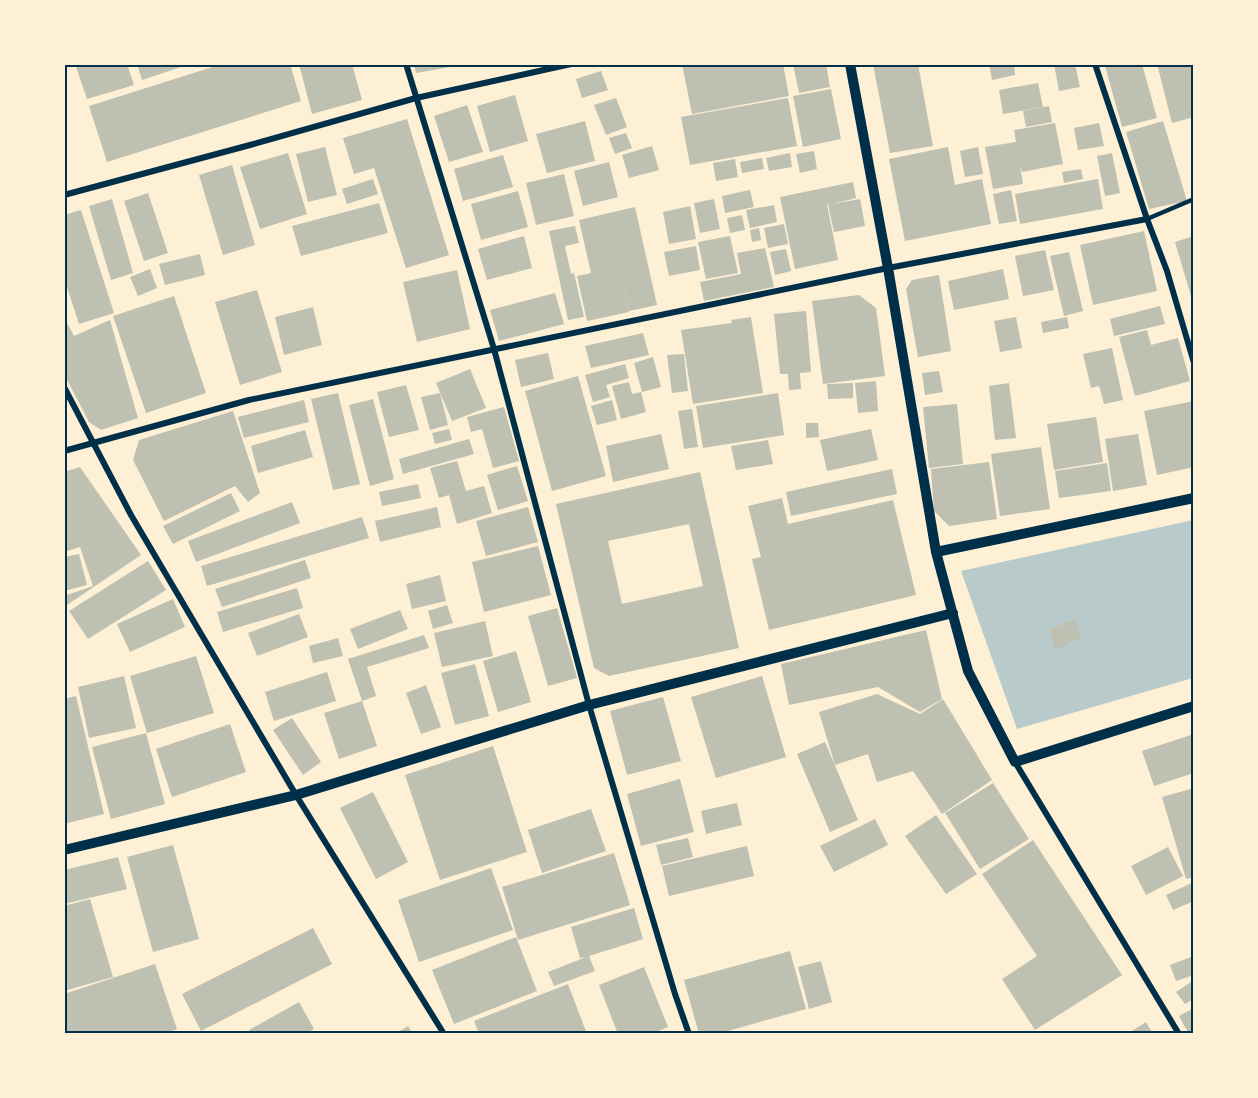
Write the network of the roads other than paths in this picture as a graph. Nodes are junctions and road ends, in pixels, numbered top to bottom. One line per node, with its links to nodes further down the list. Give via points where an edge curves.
1 (406, 64): 5 (street)
2 (571, 64): 5 (street)
3 (850, 64): 9 (street)
4 (1095, 64): 8 (street)
5 (416, 98): 6 (street); 10 (street)
6 (64, 195)
7 (1194, 199): 8 (lane)
8 (1147, 219): 9 (street); 11 (street)
9 (888, 268): 10 (street); 16 (street)
10 (494, 349): 13 (street, via 249,400); 18 (street)
11 (1194, 363)
12 (64, 387): 13 (street)
13 (94, 443): 14 (street); 21 (street, via 131,514)
14 (64, 451)
15 (1194, 498): 16 (street)
16 (936, 552): 17 (street)
17 (953, 612): 18 (street); 20 (street, via 968,671)
18 (589, 705): 21 (street); 24 (street)
19 (1194, 706): 20 (street)
20 (1015, 762): 25 (street)
21 (296, 795): 22 (street); 23 (street)
22 (64, 850)
23 (444, 1034)
24 (689, 1034)
25 (1179, 1034)

